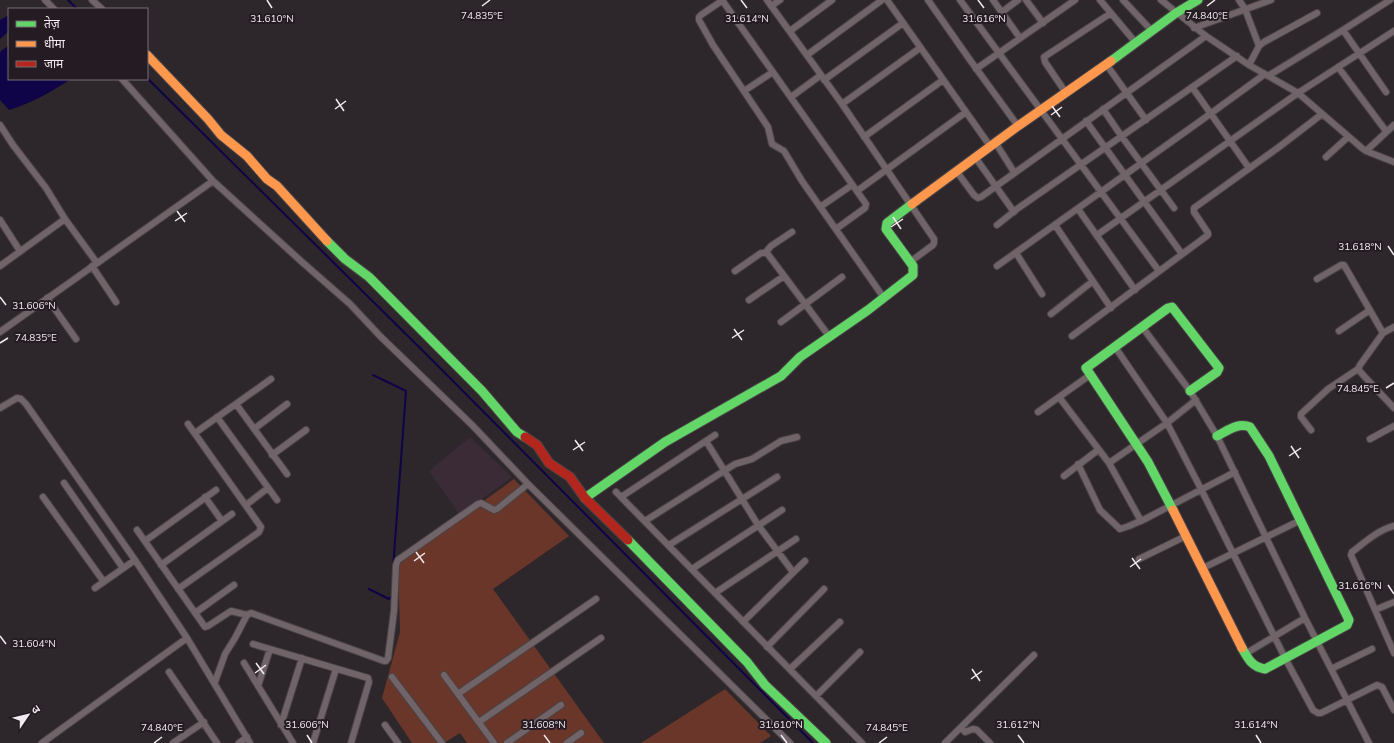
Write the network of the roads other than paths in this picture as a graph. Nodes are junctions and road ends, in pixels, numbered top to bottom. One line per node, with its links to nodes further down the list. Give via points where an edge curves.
1 (45, 0): 25 (street)
2 (92, 0): 26 (street)
3 (723, 0): 53 (street); 59 (street, via 699,19)
4 (767, 0): 23 (street)
5 (780, 0): 23 (street)
6 (832, 0): 36 (street)
7 (882, 0): 46 (street)
8 (887, 0): 32 (street)
9 (960, 0): 44 (street)
10 (993, 0): 28 (street)
11 (1018, 0): 28 (street)
12 (1026, 0): 33 (street)
13 (1064, 0): 24 (street)
14 (1075, 0): 24 (street)
15 (1100, 0): 29 (street)
16 (1123, 0): 37 (street)
17 (1160, 0): 30 (street)
18 (1198, 0): 30 (street)
19 (1239, 0): 27 (street)
20 (1271, 0): 27 (street)
21 (1390, 0): 35 (street)
22 (931, 1): 52 (street)
23 (771, 6): 36 (street)
24 (1068, 6): 33 (street)
25 (53, 8)
26 (101, 8)
27 (1245, 9): 34 (street); 42 (street)
28 (1002, 12): 40 (street)
29 (1111, 13): 41 (street); 62 (street, via 1044,57)
30 (1176, 13): 34 (street); 37 (street)
31 (1317, 13): 42 (street)
32 (904, 23): 43 (street); 55 (street)
33 (1043, 23): 40 (street)
34 (1194, 28): 39 (street)
35 (1343, 30): 45 (street); 54 (street)
36 (790, 31): 46 (street)
37 (1152, 31): 41 (street)
38 (1394, 31): 45 (street)
39 (1206, 36): 48 (street); 60 (street)
40 (1020, 38): 44 (street)
41 (1136, 42): 49 (street)
42 (1259, 46): 50 (street)
43 (920, 48): 57 (street); 65 (street)
44 (998, 53): 52 (street); 67 (street)
45 (1359, 54): 51 (street); 61 (street)
46 (807, 55): 55 (street)
47 (148, 56): 192 (street, via 221,135 277,186 345,259 369,277 457,365 521,436 537,445 549,463 570,477)
48 (1237, 56): 50 (street); 58 (street)
49 (1106, 64): 60 (street); 62 (street)
50 (1249, 65): 54 (street)
51 (1338, 67): 63 (street); 76 (street)
52 (976, 69): 75 (street)
53 (773, 72): 59 (street); 64 (street)
54 (1266, 75): 63 (street); 69 (street)
55 (823, 78): 64 (street); 65 (street)
56 (123, 80): 95 (street)
57 (943, 80): 68 (street); 77 (street)
58 (1192, 87): 69 (street); 71 (street)
59 (744, 91): 103 (street, via 768,127 772,144 784,151)
60 (1126, 92): 66 (street); 71 (street)
61 (1386, 92)
62 (1066, 93): 67 (street)
63 (1298, 93): 70 (street); 81 (street)
64 (791, 97): 96 (street)
65 (842, 104): 77 (street)
66 (1103, 109): 72 (street); 78 (street)
67 (1041, 110): 75 (street); 80 (street)
68 (966, 112): 82 (street); 90 (street)
69 (1211, 114): 81 (street); 88 (street)
70 (1322, 114): 79 (street); 91 (street)
71 (1146, 120): 78 (street)
72 (1086, 121): 80 (street); 83 (street)
73 (0, 125): 107 (street, via 46,188)
74 (1394, 125): 76 (street)
75 (1018, 126): 82 (street)
76 (1386, 131): 84 (street)
77 (864, 137): 90 (street)
78 (1122, 137): 83 (street); 88 (street)
79 (1348, 137): 84 (street); 86 (street)
80 (1062, 138): 89 (street); 93 (street)
81 (1230, 142): 91 (street); 98 (street)
82 (993, 144): 85 (street); 93 (street)
83 (1105, 149): 89 (street); 94 (street)
84 (1366, 151): 87 (street)
85 (975, 157): 92 (street); 97 (street)
86 (1326, 157)
87 (1394, 162)
88 (1141, 164): 94 (street); 98 (street)
89 (1081, 165): 100 (street); 106 (street)
90 (887, 168): 99 (street); 102 (street)
91 (1249, 168): 118 (street, via 1194,208 1208,234)
92 (957, 172): 97 (street, via 978,198); 102 (street)
93 (1014, 172): 97 (street)
94 (1124, 175): 100 (street); 101 (street)
95 (213, 181): 120 (street); 184 (street, via 350,304)
96 (852, 185): 99 (street); 103 (street)
97 (995, 185): 106 (street)
98 (1162, 190): 101 (street); 104 (street)
99 (857, 191): 112 (street, via 866,207)
100 (1102, 192): 105 (street); 108 (street)
101 (1144, 202): 108 (street); 118 (street)
102 (911, 204): 119 (street, via 934,241 933,245); 119 (street, via 887,223 886,227)
103 (820, 207): 112 (street)
104 (1174, 208)
105 (1078, 209): 111 (street); 114 (street)
106 (1014, 212): 110 (street)
107 (65, 219): 115 (street); 120 (street)
108 (1121, 219): 114 (street); 124 (street)
109 (0, 220): 115 (street)
110 (997, 225)
111 (1055, 225): 117 (street); 128 (street)
112 (836, 228): 132 (street)
113 (792, 232): 116 (street)
114 (1097, 235): 129 (street)
115 (20, 251): 121 (street)
116 (766, 252): 123 (street); 125 (street)
117 (1016, 253): 122 (street); 130 (street)
118 (1182, 254): 124 (street)
119 (910, 262): 132 (street, via 914,270 913,275)
120 (94, 265): 131 (street); 134 (street)
121 (0, 266)
122 (997, 266)
123 (735, 271)
124 (1159, 271): 129 (street)
125 (784, 276): 133 (street); 135 (street)
126 (842, 277): 135 (street)
127 (1317, 279): 137 (street, via 1344,265)
128 (1093, 282): 136 (street); 138 (street)
129 (1135, 290): 136 (street)
130 (1042, 294)
131 (47, 298): 143 (street); 147 (street)
132 (884, 298): 145 (street)
133 (749, 300)
134 (116, 302)
135 (805, 304): 139 (street); 145 (street)
136 (1111, 308): 146 (street)
137 (1370, 310): 142 (street); 144 (street)
138 (1051, 314)
139 (781, 322)
140 (1394, 327): 144 (street)
141 (1143, 328): 148 (street); 152 (street); 152 (street, via 1172,307 1218,367 1217,372)
142 (1339, 331)
143 (0, 332)
144 (1383, 333): 149 (street)
145 (829, 336): 192 (street, via 781,376 665,442)
146 (1072, 336)
147 (76, 339)
148 (1115, 348): 150 (street, via 1087,367); 161 (street)
149 (1358, 369): 158 (street); 166 (street, via 1328,389 1301,414)
150 (1090, 375): 153 (street); 173 (street)
151 (271, 378): 155 (street)
152 (1190, 392): 154 (street)
153 (1059, 397): 159 (street); 174 (street)
154 (1196, 400): 161 (street); 169 (street)
155 (236, 404): 160 (street); 164 (street)
156 (287, 404): 164 (street)
157 (0, 408): 214 (street, via 17,398 26,404)
158 (1394, 408)
159 (1038, 412)
160 (217, 417): 167 (street); 185 (street)
161 (1167, 423): 173 (street); 186 (street)
162 (188, 424): 167 (street)
163 (1394, 426): 171 (street)
164 (254, 429): 175 (street)
165 (306, 430): 175 (street)
166 (1311, 430)
167 (195, 433): 196 (street)
168 (715, 435): 172 (street)
169 (1217, 436): 179 (street); 199 (street, via 1240,425 1250,427 1267,452)
170 (797, 437): 178 (street, via 781,441 752,459 735,464)
171 (1370, 439)
172 (706, 441): 178 (street); 191 (street)
173 (1137, 444): 176 (street); 195 (street)
174 (1098, 450): 176 (street); 177 (street)
175 (272, 455): 180 (street)
176 (1109, 463): 202 (street)
177 (1078, 464): 181 (street); 202 (street, via 1100,510 1118,528 1122,529)
178 (724, 471): 193 (street); 201 (street)
179 (1234, 472): 186 (street); 207 (street)
180 (286, 474)
181 (1064, 476)
182 (777, 477): 193 (street)
183 (64, 483): 217 (street)
184 (528, 484): 231 (street, via 497,509 478,504 398,560 392,628 386,661 253,614); 282 (street)
185 (268, 488): 194 (street); 196 (street)
186 (1201, 488): 195 (street); 212 (street)
187 (216, 490): 190 (street)
188 (616, 492): 191 (street)
189 (43, 497): 221 (street)
190 (205, 497): 200 (street); 209 (street)
191 (621, 497): 201 (street)
192 (585, 498): 283 (street, via 649,560 747,662 765,685)
193 (742, 499): 203 (street); 210 (street)
194 (277, 500)
195 (1171, 504): 202 (street); 206 (street)
196 (246, 505): 224 (street, via 261,530)
197 (782, 510): 203 (street)
198 (232, 514): 200 (street)
199 (1301, 520): 207 (street); 238 (street, via 1349,620 1347,625)
200 (222, 521): 216 (street)
201 (645, 521): 210 (street)
202 (1141, 521)
203 (758, 525): 211 (street); 219 (street)
204 (1394, 526): 229 (street, via 1384,528 1350,555)
205 (137, 530): 209 (street)
206 (1186, 536): 213 (street); 218 (street)
207 (1266, 536): 212 (street); 232 (street)
208 (796, 539): 211 (street)
209 (145, 541): 216 (street)
210 (668, 545): 219 (street)
211 (778, 552): 220 (street); 226 (street)
212 (1233, 552): 218 (street); 235 (street)
213 (1139, 559)
214 (135, 560): 217 (street); 236 (street)
215 (805, 561): 220 (street)
216 (161, 565): 224 (street)
217 (123, 568): 221 (street)
218 (1203, 568): 245 (street)
219 (692, 569): 226 (street)
220 (793, 572): 233 (street)
221 (104, 582): 223 (street)
222 (234, 585): 230 (street)
223 (95, 588)
224 (178, 589): 230 (street)
225 (824, 589): 240 (street)
226 (716, 593): 233 (street)
227 (596, 599): 258 (street)
228 (1394, 602): 229 (street)
229 (1375, 610): 244 (street)
230 (195, 613): 231 (street, via 206,627 231,611)
231 (247, 615): 256 (street, via 225,654)
232 (1305, 618): 235 (street); 238 (street)
233 (743, 622): 240 (street)
234 (840, 622): 251 (street)
235 (1274, 636): 245 (street); 248 (street)
236 (187, 638): 256 (street); 270 (street)
237 (601, 638): 264 (street)
238 (1317, 641): 248 (street); 252 (street)
239 (253, 644): 241 (street)
240 (767, 647): 251 (street)
241 (270, 649): 247 (street); 257 (street)
242 (1372, 649): 252 (street)
243 (860, 652): 259 (street)
244 (1394, 653)
245 (1244, 654): 248 (street, via 1254,666 1262,669)
246 (1034, 655): 267 (street)
247 (302, 658): 250 (street); 265 (street)
248 (1285, 658): 260 (street, via 1313,710 1321,713)
249 (244, 663): 257 (street)
250 (336, 669): 275 (street); 276 (street, via 366,677 369,682)
251 (790, 669): 259 (street)
252 (1331, 669): 260 (street)
253 (169, 672): 263 (street)
254 (444, 675): 258 (street)
255 (392, 677): 278 (street)
256 (215, 682): 269 (street)
257 (258, 686): 265 (street)
258 (458, 694): 264 (street)
259 (816, 696): 284 (street)
260 (1346, 700): 262 (street, via 1379,685); 287 (street)
261 (561, 705): 280 (street)
262 (1394, 710)
263 (204, 722): 271 (street); 272 (street)
264 (479, 722): 279 (street)
265 (281, 725): 274 (street)
266 (386, 725): 277 (street)
267 (962, 730): 285 (street); 286 (street, via 977,730)
268 (581, 733): 281 (street)
269 (249, 740): 273 (street)
270 (42, 743)
271 (173, 743)
272 (215, 743)
273 (239, 743)
274 (293, 743)
275 (313, 743)
276 (351, 743)
277 (398, 743)
278 (442, 743)
279 (494, 743)
280 (507, 743)
281 (566, 743)
282 (790, 743)
283 (826, 743)
284 (862, 743)
285 (945, 743)
286 (990, 743)
287 (1369, 743)

